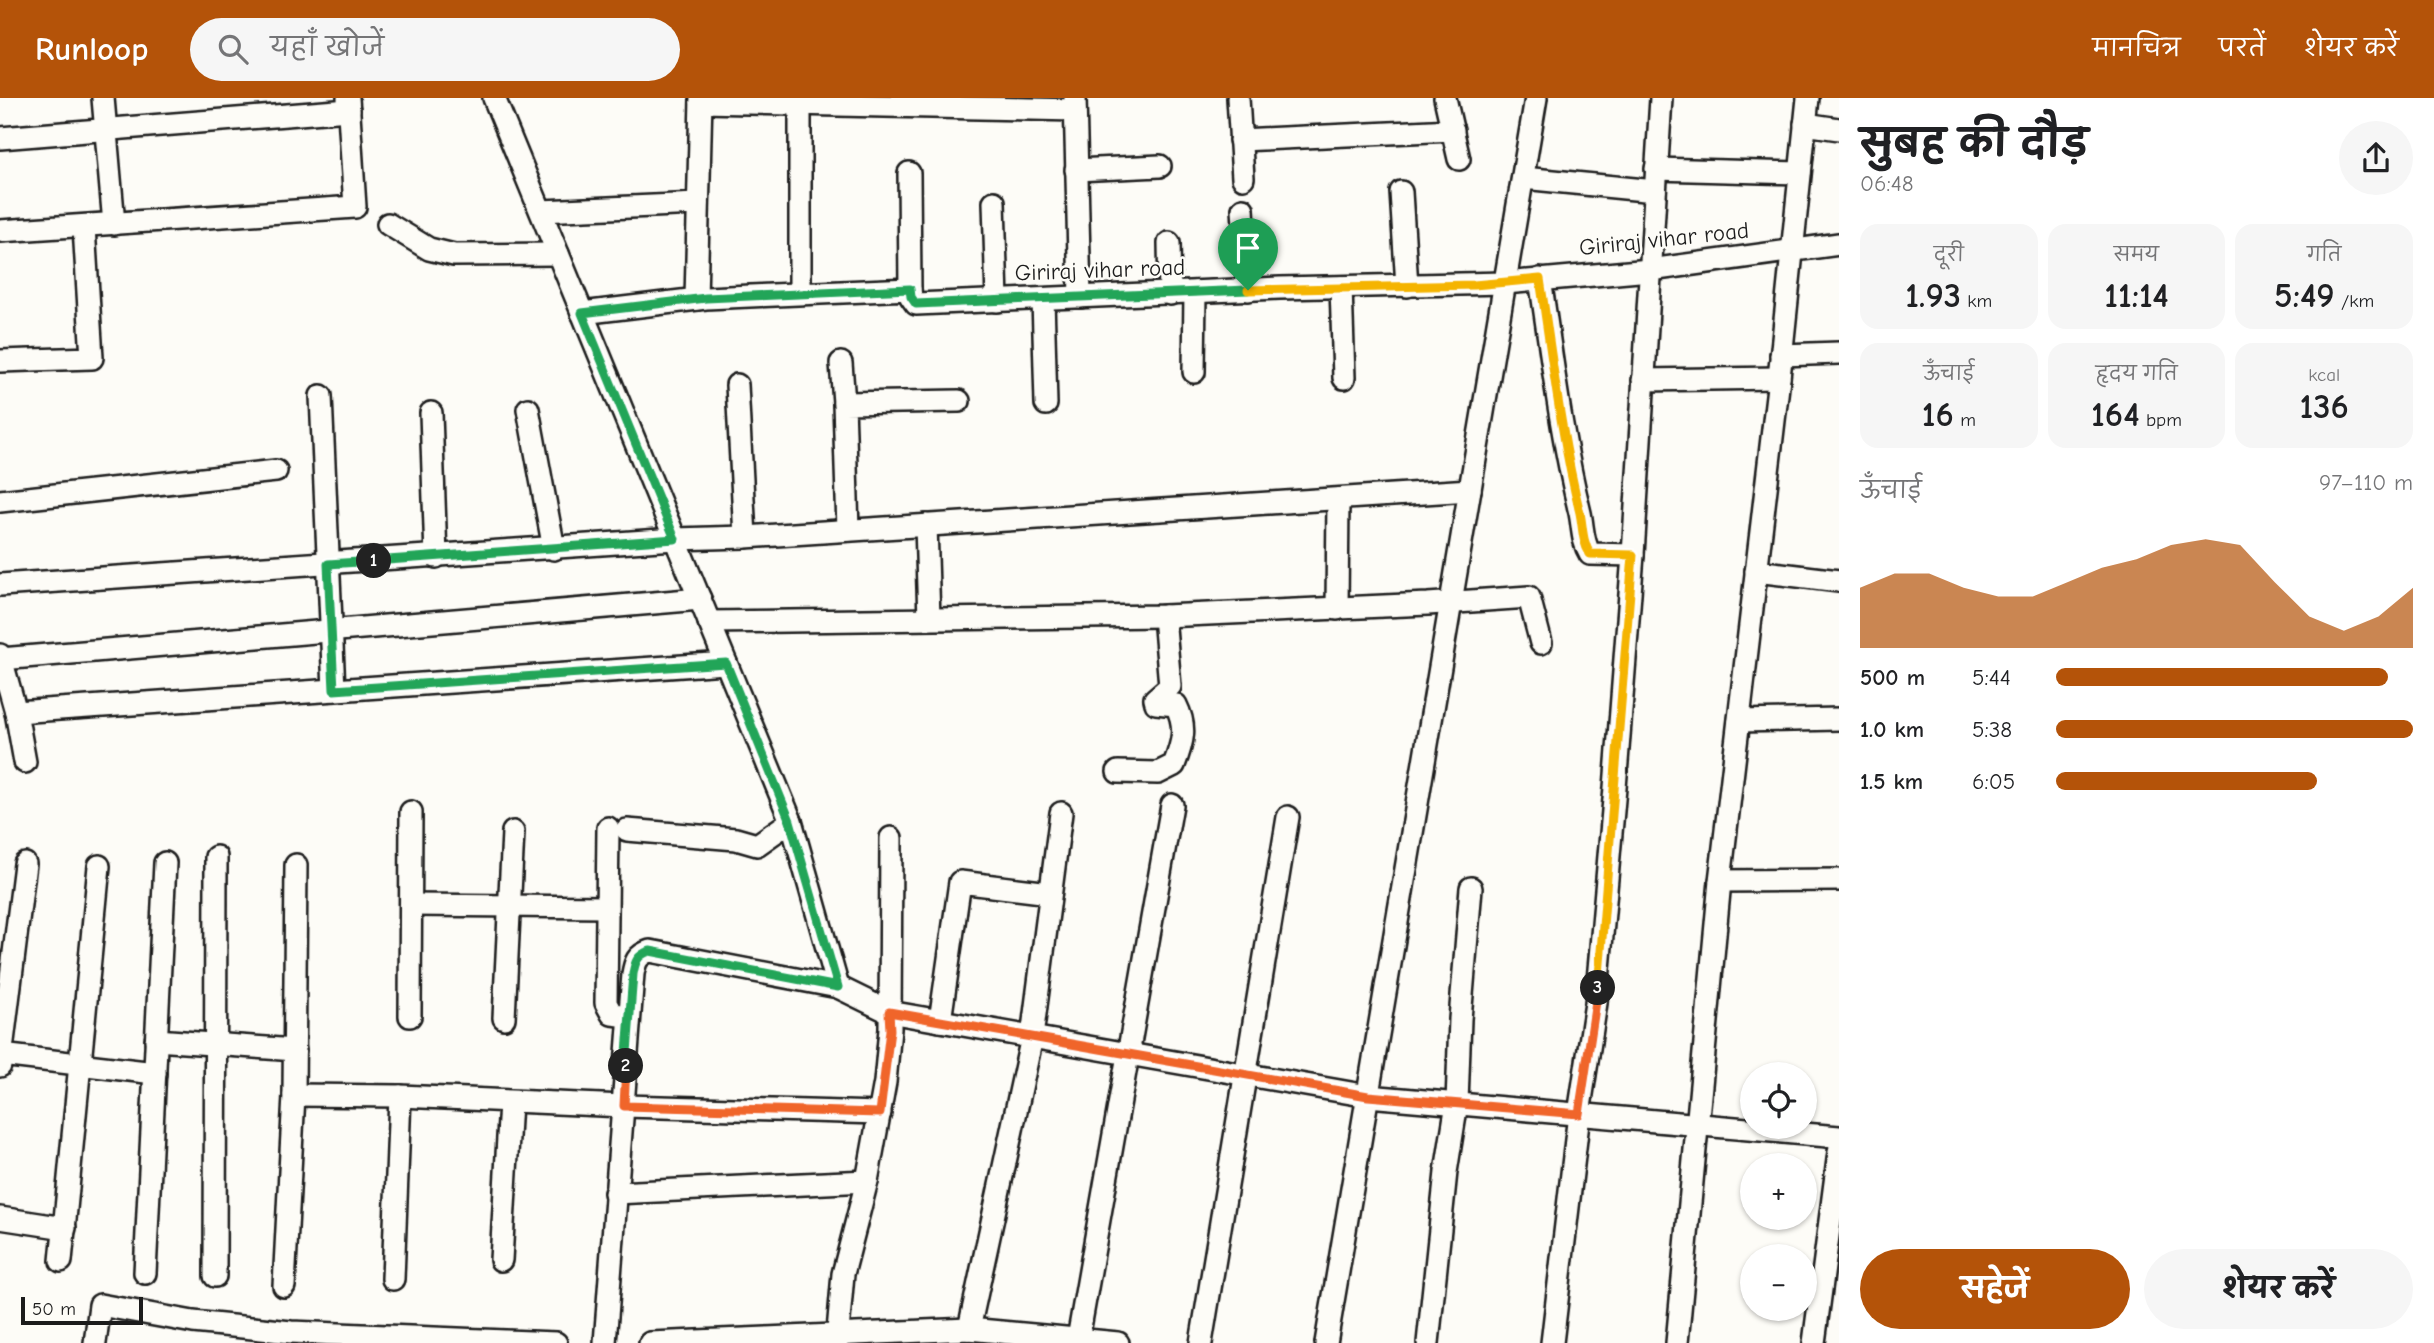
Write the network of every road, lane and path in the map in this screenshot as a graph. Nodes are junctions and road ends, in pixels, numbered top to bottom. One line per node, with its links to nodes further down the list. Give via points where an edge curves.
1 (103, 98): 13 (street)
2 (494, 98): 31 (street)
3 (1238, 98): 17 (street)
4 (1445, 98): 15 (street)
5 (1536, 98): 25 (street)
6 (1661, 98): 20 (street)
7 (1808, 98): 12 (street)
8 (701, 100): 11 (street); 29 (street)
9 (349, 104): 13 (street); 32 (street, via 355,207)
10 (1075, 104): 11 (street); 21 (street)
11 (800, 105): 47 (street)
12 (1805, 124): 14 (street); 23 (street)
13 (106, 129): 16 (street); 32 (street)
14 (1839, 129)
15 (1453, 130): 17 (street); 18 (street)
16 (0, 138)
17 (1240, 140): 24 (street)
18 (1459, 159)
19 (1160, 166): 21 (street)
20 (1656, 169): 23 (street); 26 (street)
21 (1076, 170): 50 (street)
22 (909, 173): 45 (street)
23 (1800, 173): 38 (street)
24 (1243, 178)
25 (1522, 178): 26 (street); 42 (street)
26 (1655, 191): 40 (street)
27 (1401, 192): 43 (street)
28 (993, 202): 53 (street)
29 (698, 204): 31 (street); 51 (street)
30 (1243, 209): 46 (street)
31 (541, 211): 39 (street)
32 (114, 224): 34 (street)
33 (388, 224): 39 (street, via 429,248 454,255)
34 (84, 227): 35 (street); 57 (street, via 92,358)
35 (0, 231)
36 (1169, 243): 49 (street)
37 (1839, 244): 38 (street, Giriraj vihar road)
38 (1792, 251): 40 (street, Giriraj vihar road); 56 (street)
39 (558, 254): 54 (street)
40 (1650, 270): 41 (street, Giriraj vihar road); 62 (street)
41 (1540, 279): 42 (street, Giriraj vihar road); 79 (street, via 1584,545 1590,554)
42 (1504, 283): 43 (street, Giriraj vihar road); 71 (street)
43 (1407, 286): 44 (street, Giriraj vihar road)
44 (1341, 287): 46 (street, Giriraj vihar road); 60 (street)
45 (910, 289): 47 (street); 53 (street, Giriraj vihar road, via 916,304)
46 (1248, 290): 48 (street, Giriraj vihar road)
47 (800, 292): 51 (street)
48 (1195, 292): 49 (street, Giriraj vihar road); 59 (street)
49 (1170, 293): 50 (street, Giriraj vihar road)
50 (1080, 296): 52 (street, Giriraj vihar road)
51 (696, 299): 54 (street)
52 (1043, 299): 53 (street, Giriraj vihar road); 67 (street)
53 (997, 301)
54 (582, 313): 77 (street)
55 (1839, 353): 56 (street)
56 (1781, 355): 61 (street)
57 (0, 361)
58 (841, 363): 66 (street)
59 (1194, 372)
60 (1344, 378)
61 (1779, 378): 62 (street); 82 (street)
62 (1643, 380): 79 (street)
63 (737, 385): 76 (street)
64 (321, 396): 81 (street)
65 (959, 401): 66 (street)
66 (844, 403): 75 (street)
67 (1046, 404)
68 (527, 409): 78 (street)
69 (431, 413): 80 (street)
70 (276, 471): 73 (street)
71 (1469, 490): 72 (street); 86 (street)
72 (1338, 499): 74 (street); 87 (street)
73 (0, 501)
74 (926, 525): 75 (street); 89 (street)
75 (848, 530): 76 (street)
76 (745, 537): 77 (street)
77 (675, 539): 78 (street); 85 (street)
78 (554, 549): 80 (street)
79 (1633, 555): 142 (street, via 1597,1003)
80 (436, 556): 81 (street)
81 (328, 564): 84 (street); 91 (street)
82 (1756, 571): 83 (street); 98 (street)
83 (1839, 581)
84 (0, 585)
85 (700, 599): 90 (street); 91 (street)
86 (1451, 602): 87 (street); 92 (street, via 1529,597); 137 (street)
87 (1337, 609): 88 (street)
88 (1164, 617): 89 (street); 100 (street, via 1170,686 1155,699 1156,703 1176,705 1183,719 1184,741 1174,765 1158,773)
89 (929, 619): 90 (street)
90 (709, 622): 94 (street)
91 (331, 631): 93 (street); 95 (street)
92 (1541, 643)
93 (1, 657): 96 (street)
94 (726, 663): 95 (street); 105 (street)
95 (334, 690): 96 (street)
96 (16, 712): 99 (street)
97 (1839, 719): 98 (street)
98 (1739, 721): 114 (street)
99 (24, 762)
100 (1118, 772)
101 (1172, 805): 130 (street)
102 (411, 812): 117 (street)
103 (1061, 813): 116 (street)
104 (1288, 817): 134 (street)
105 (790, 821): 119 (street, via 758,845 618,829); 120 (street)
106 (513, 831): 118 (street)
107 (891, 838): 121 (street)
108 (216, 857): 128 (street)
109 (24, 863): 131 (street)
110 (165, 863): 127 (street)
111 (296, 865): 129 (street)
112 (99, 866): 132 (street)
113 (1839, 880): 114 (street)
114 (1720, 881): 143 (street)
115 (1471, 888): 139 (street)
116 (1050, 892): 125 (street, via 960,882); 126 (street)
117 (411, 905): 118 (street); 122 (street)
118 (508, 906): 119 (street); 124 (street)
119 (607, 907): 123 (street, via 606,1003 612,1014)
120 (838, 987): 121 (street); 123 (street, via 650,951 635,961)
121 (889, 1012): 125 (street); 141 (street)
122 (410, 1016)
123 (629, 1016): 140 (street)
124 (504, 1018)
125 (940, 1021): 126 (street)
126 (1032, 1037): 130 (street); 156 (street)
127 (156, 1040): 128 (street); 133 (street)
128 (215, 1044): 129 (street); 153 (street)
129 (295, 1049): 135 (street)
130 (1128, 1054): 134 (street); 161 (street)
131 (1, 1061): 132 (street)
132 (80, 1064): 133 (street); 149 (street)
133 (155, 1073): 152 (street)
134 (1246, 1074): 137 (street); 167 (street)
135 (294, 1095): 136 (street); 155 (street)
136 (400, 1096): 138 (street); 154 (street)
137 (1368, 1096): 139 (street); 168 (street)
138 (510, 1102): 140 (street); 151 (street)
139 (1457, 1103): 142 (street); 169 (street)
140 (624, 1106): 141 (street); 147 (street)
141 (880, 1113): 146 (street)
142 (1579, 1114): 143 (street); 170 (street)
143 (1699, 1124): 144 (street); 171 (street)
144 (1839, 1137)
145 (1839, 1152): 172 (street)
146 (867, 1181): 147 (street); 160 (street, via 843,1274)
147 (615, 1193): 164 (street)
148 (0, 1219): 149 (street)
149 (65, 1228): 150 (street)
150 (61, 1261)
151 (501, 1261)
152 (145, 1273)
153 (215, 1276)
154 (393, 1279)
155 (284, 1286)
156 (969, 1329): 159 (street); 160 (street)
157 (192, 1332): 158 (street); 162 (street, via 100,1305)
158 (290, 1337): 163 (street)
159 (1008, 1338): 161 (street)
160 (837, 1339): 165 (street)
161 (1078, 1339): 166 (street)
162 (95, 1343)
163 (556, 1343)
164 (605, 1343)
165 (650, 1343)
166 (1118, 1343)
167 (1201, 1343)
168 (1326, 1343)
169 (1428, 1343)
170 (1552, 1343)
171 (1677, 1343)
172 (1814, 1343)

